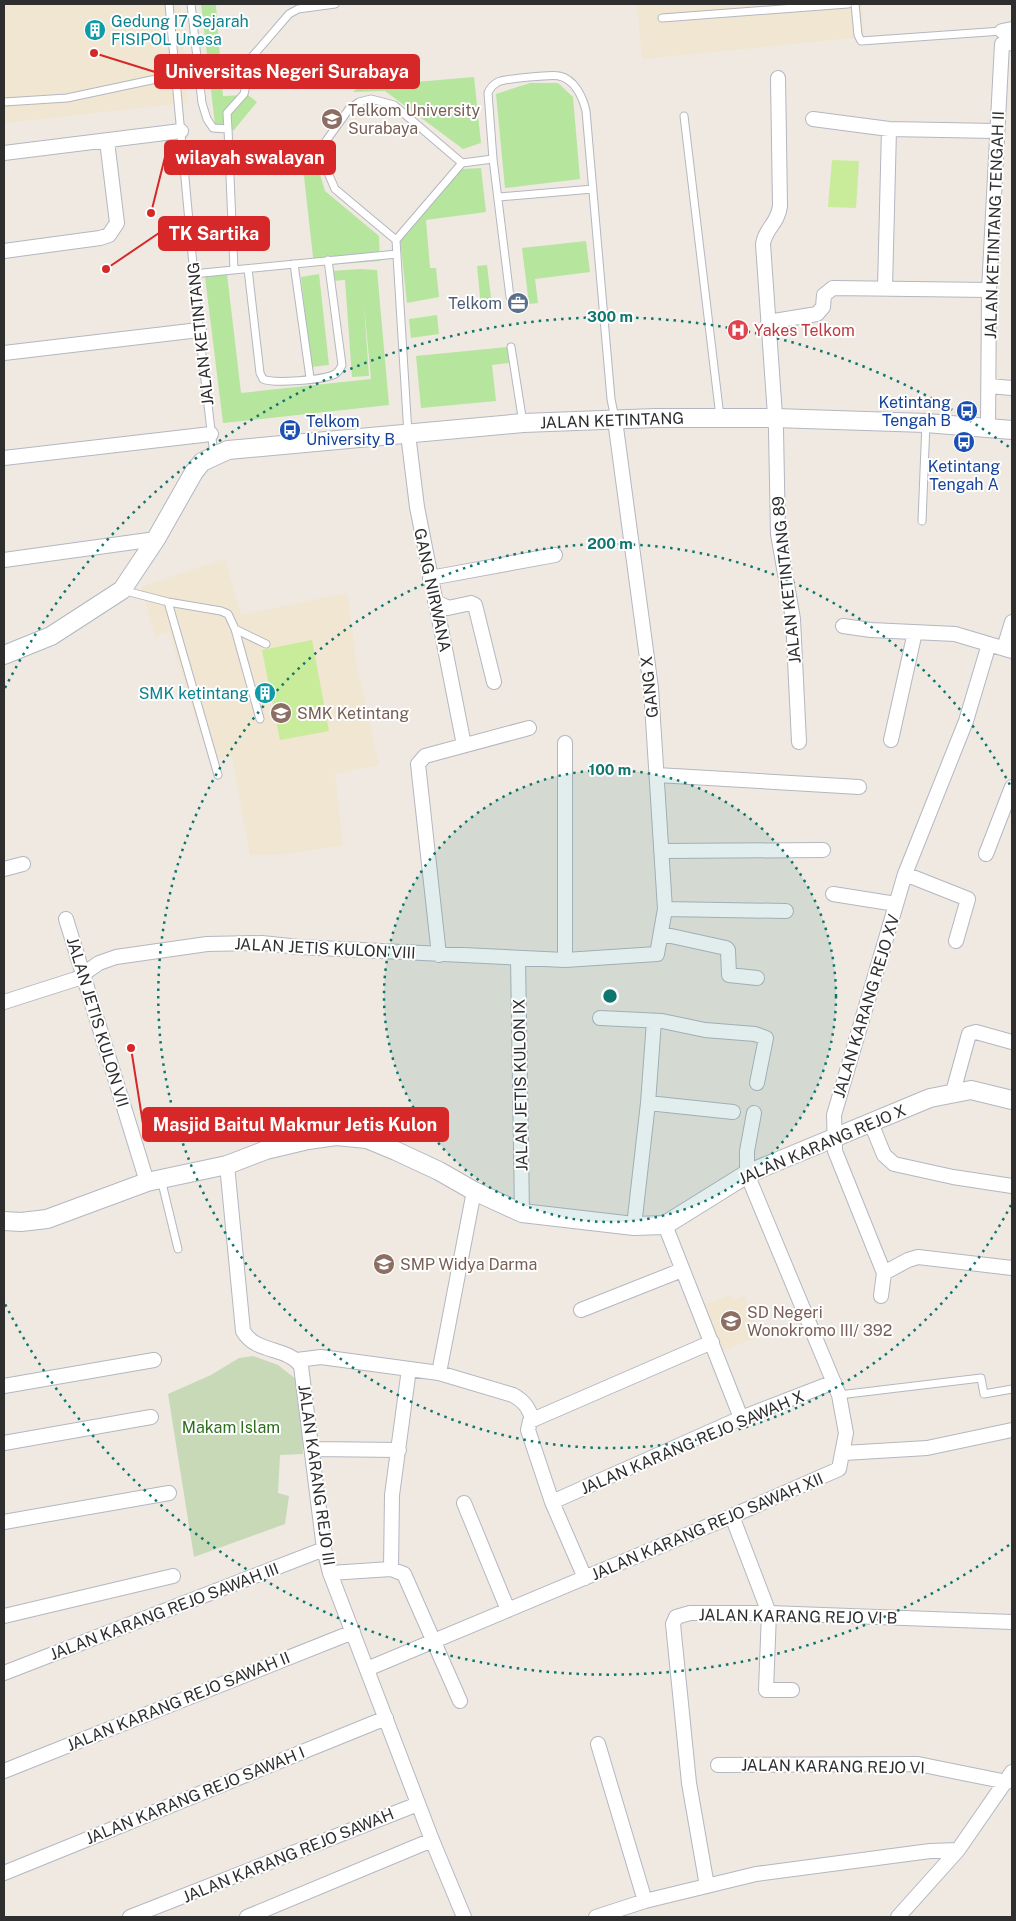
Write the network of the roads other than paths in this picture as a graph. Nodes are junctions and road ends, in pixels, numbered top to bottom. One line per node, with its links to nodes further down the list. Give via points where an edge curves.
1 (168, 4): 9 (lane, JALAN KETINTANG)
2 (192, 4): 14 (lane, via 204,112 213,128)
3 (334, 4): 14 (lane, via 298,9 289,14 251,58 246,70 244,94 227,112)
4 (848, 4): 6 (lane)
5 (855, 4): 7 (lane, via 861,41)
6 (662, 18)
7 (1007, 30)
8 (1012, 44): 17 (street, JALAN KETINTANG TENGAH II, via 1002,44)
9 (175, 75): 11 (lane, via 67,98); 16 (lane, JALAN KETINTANG)
10 (778, 78): 35 (street, JALAN KETINTANG 89, via 780,206 779,216 763,244)
11 (4, 102)
12 (684, 116): 42 (lane)
13 (813, 119): 15 (street)
14 (228, 129): 30 (lane)
15 (890, 129): 17 (street); 32 (street)
16 (181, 131): 18 (street); 31 (lane, JALAN KETINTANG)
17 (996, 131): 33 (street, JALAN KETINTANG TENGAH II)
18 (107, 140): 19 (street); 25 (street, via 117,223 114,230 100,238)
19 (4, 153)
20 (493, 159): 21 (lane); 22 (lane, via 488,93 491,87 502,81 560,76 569,81 583,100); 23 (lane)
21 (462, 163): 24 (lane); 24 (lane, via 394,105 371,99 349,109 326,141 322,150 323,161 336,189)
22 (593, 189): 23 (lane); 44 (lane)
23 (499, 197): 34 (lane)
24 (396, 240): 26 (lane)
25 (4, 251)
26 (398, 254): 27 (lane); 50 (lane)
27 (328, 260): 28 (lane); 39 (lane, via 342,365 334,374)
28 (294, 264): 29 (lane); 39 (lane)
29 (248, 269): 30 (lane); 39 (lane, via 260,373 263,378 274,382)
30 (234, 270): 31 (lane)
31 (193, 274): 36 (lane, JALAN KETINTANG)
32 (885, 288): 33 (street); 35 (street, via 833,288 824,295 823,307 818,314)
33 (989, 290): 40 (street, JALAN KETINTANG TENGAH II)
34 (510, 297)
35 (768, 322): 43 (street, JALAN KETINTANG 89)
36 (199, 330): 38 (street); 49 (lane, JALAN KETINTANG)
37 (512, 347): 45 (lane)
38 (4, 353)
39 (310, 378)
40 (989, 386): 41 (street); 47 (street, JALAN KETINTANG TENGAH II)
41 (1012, 388)
42 (720, 418): 43 (street, JALAN KETINTANG); 44 (street, JALAN KETINTANG)
43 (775, 418): 46 (street, JALAN KETINTANG); 73 (street, JALAN KETINTANG 89, via 778,534 793,620)
44 (615, 420): 45 (street, JALAN KETINTANG); 77 (street, GANG X, via 651,688)
45 (523, 423): 50 (street, JALAN KETINTANG)
46 (926, 423): 47 (street, JALAN KETINTANG); 53 (lane)
47 (988, 428): 48 (street, JALAN KETINTANG)
48 (1012, 430)
49 (211, 434): 51 (lane, JALAN KETINTANG); 52 (street)
50 (408, 434): 51 (street, JALAN KETINTANG, via 244,447); 57 (street, GANG NIRWANA)
51 (214, 455): 54 (street, JALAN KETINTANG, via 194,472)
52 (4, 458)
53 (922, 521)
54 (156, 539): 56 (street); 58 (street, JALAN KETINTANG)
55 (555, 555): 57 (street)
56 (4, 560)
57 (430, 578): 59 (street, GANG NIRWANA)
58 (122, 590): 60 (lane); 68 (street, JALAN KETINTANG, via 51,636)
59 (435, 600): 69 (street, via 448,608 471,603 475,606); 75 (street, GANG NIRWANA)
60 (168, 602): 63 (lane, via 221,611 228,614); 76 (lane)
61 (1012, 622): 67 (street)
62 (843, 626): 64 (street)
63 (235, 628): 65 (lane); 70 (lane)
64 (916, 632): 66 (street, via 955,634); 72 (street)
65 (266, 644)
66 (989, 644): 67 (street); 85 (street, JALAN KARANG REJO XV, via 966,721)
67 (1008, 649)
68 (4, 655)
69 (494, 682)
70 (260, 719)
71 (530, 728): 75 (street)
72 (891, 740)
73 (799, 742)
74 (565, 743): 96 (street)
75 (464, 745): 94 (street, via 425,756 418,764)
76 (218, 775)
77 (656, 776): 78 (street); 81 (street, GANG X)
78 (860, 787)
79 (1012, 787): 82 (street)
80 (823, 850): 81 (street)
81 (661, 851): 88 (street, GANG X)
82 (986, 854)
83 (23, 864): 84 (street)
84 (4, 869)
85 (905, 874): 87 (street, JALAN KARANG REJO XV); 92 (street, via 968,899)
86 (833, 894): 87 (street)
87 (896, 904): 110 (street, JALAN KARANG REJO XV, via 834,1115)
88 (665, 909): 89 (street); 91 (street, GANG X)
89 (786, 911)
90 (66, 920): 97 (street, JALAN JETIS KULON VII)
91 (662, 934): 93 (street, GANG X); 98 (street, via 726,948 729,975)
92 (956, 941)
93 (657, 954): 96 (street, JALAN JETIS KULON VIII)
94 (439, 955): 95 (street, JALAN JETIS KULON VIII); 97 (street, JALAN JETIS KULON VIII, via 262,943 207,944 116,957)
95 (518, 958): 96 (street, JALAN JETIS KULON VIII); 116 (street, JALAN JETIS KULON IX)
96 (565, 960)
97 (84, 973): 99 (street, JALAN JETIS KULON VIII, via 64,984); 113 (street, JALAN JETIS KULON VII)
98 (757, 978)
99 (4, 1002)
100 (600, 1018): 101 (street)
101 (654, 1021): 103 (street, via 766,1038); 106 (street)
102 (1012, 1042): 104 (street, via 976,1032 969,1034)
103 (757, 1083)
104 (953, 1092): 105 (street, JALAN KARANG REJO X, via 971,1090); 109 (street, JALAN KARANG REJO X)
105 (1012, 1100)
106 (648, 1103): 107 (street); 119 (street)
107 (733, 1112)
108 (754, 1113): 112 (street)
109 (870, 1123): 110 (street, JALAN KARANG REJO X); 114 (street, via 884,1155 894,1164)
110 (834, 1138): 112 (street, JALAN KARANG REJO X); 123 (street, JALAN KARANG REJO XV, via 835,1151)
111 (227, 1164): 113 (street); 115 (street, via 308,1140 336,1136 367,1139 439,1171); 128 (street, via 243,1331 255,1344)
112 (747, 1174): 118 (street, JALAN KARANG REJO X); 131 (street, JALAN KARANG REJO SAWAH XII)
113 (154, 1180): 117 (street, via 63,1215 32,1221); 120 (lane)
114 (1012, 1186)
115 (474, 1192): 116 (street); 130 (street)
116 (522, 1213): 119 (street)
117 (4, 1221)
118 (666, 1225): 119 (street); 122 (street)
119 (634, 1226)
120 (178, 1249)
121 (1012, 1268): 123 (street, via 918,1257)
122 (682, 1270): 125 (street); 126 (street)
123 (884, 1273): 124 (street)
124 (881, 1296)
125 (581, 1310)
126 (712, 1342): 136 (street); 137 (street)
127 (154, 1360): 132 (street)
128 (297, 1360): 129 (street, via 321,1357); 140 (street, JALAN KARANG REJO III, via 304,1376)
129 (409, 1369): 130 (street); 141 (street)
130 (439, 1373): 136 (street, via 513,1395 528,1406)
131 (834, 1382): 134 (street, JALAN KARANG REJO SAWAH XII); 137 (street, JALAN KARANG REJO SAWAH X)
132 (4, 1386)
133 (1012, 1389): 134 (lane, via 984,1394 981,1378)
134 (839, 1395): 142 (street, JALAN KARANG REJO SAWAH XII, via 846,1433)
135 (151, 1417): 139 (street)
136 (532, 1418): 144 (street, via 528,1430)
137 (741, 1418): 144 (street, JALAN KARANG REJO SAWAH X)
138 (1012, 1430): 142 (street, via 927,1448)
139 (4, 1443)
140 (312, 1449): 141 (street); 148 (street, JALAN KARANG REJO III)
141 (399, 1450): 149 (street, via 392,1495)
142 (844, 1453): 146 (street, JALAN KARANG REJO SAWAH XII, via 839,1469 833,1473)
143 (169, 1493): 147 (street)
144 (552, 1502): 152 (street)
145 (464, 1503): 153 (street)
146 (732, 1516): 152 (street, JALAN KARANG REJO SAWAH XII); 154 (street)
147 (4, 1522)
148 (324, 1549): 150 (street, JALAN KARANG REJO III); 160 (street, JALAN KARANG REJO SAWAH III)
149 (391, 1569): 150 (street); 158 (street, via 406,1576)
150 (330, 1572): 157 (street, JALAN KARANG REJO III)
151 (173, 1576): 155 (street)
152 (585, 1578): 153 (street, JALAN KARANG REJO SAWAH XII)
153 (508, 1610): 158 (street, JALAN KARANG REJO SAWAH XII)
154 (769, 1613): 156 (street, JALAN KARANG REJO VI B); 161 (street, via 766,1690); 172 (street, JALAN KARANG REJO VI B, via 684,1614 676,1617 672,1624 689,1783)
155 (4, 1616)
156 (1012, 1622)
157 (353, 1632): 159 (street, JALAN KARANG REJO III); 166 (street, JALAN KARANG REJO SAWAH II)
158 (434, 1641): 159 (street, JALAN KARANG REJO SAWAH XII); 162 (street)
159 (367, 1669): 163 (street, JALAN KARANG REJO III)
160 (4, 1673)
161 (792, 1690)
162 (460, 1701)
163 (386, 1718): 168 (street, JALAN KARANG REJO III); 171 (street, JALAN KARANG REJO SAWAH I)
164 (598, 1744): 173 (street)
165 (718, 1765): 167 (street, JALAN KARANG REJO VI, via 918,1764)
166 (4, 1770)
167 (1009, 1777): 170 (street, JALAN KARANG REJO VI)
168 (418, 1804): 169 (street, JALAN KARANG REJO III); 174 (street, JALAN KARANG REJO SAWAH)
169 (432, 1840): 175 (street); 176 (street, JALAN KARANG REJO III)
170 (958, 1850): 172 (street, via 756,1874); 178 (street, JALAN KARANG REJO VI)
171 (4, 1873)
172 (707, 1886): 173 (street)
173 (645, 1901): 177 (street)
174 (130, 1917)
175 (247, 1917)
176 (464, 1917)
177 (596, 1917)
178 (898, 1917)

